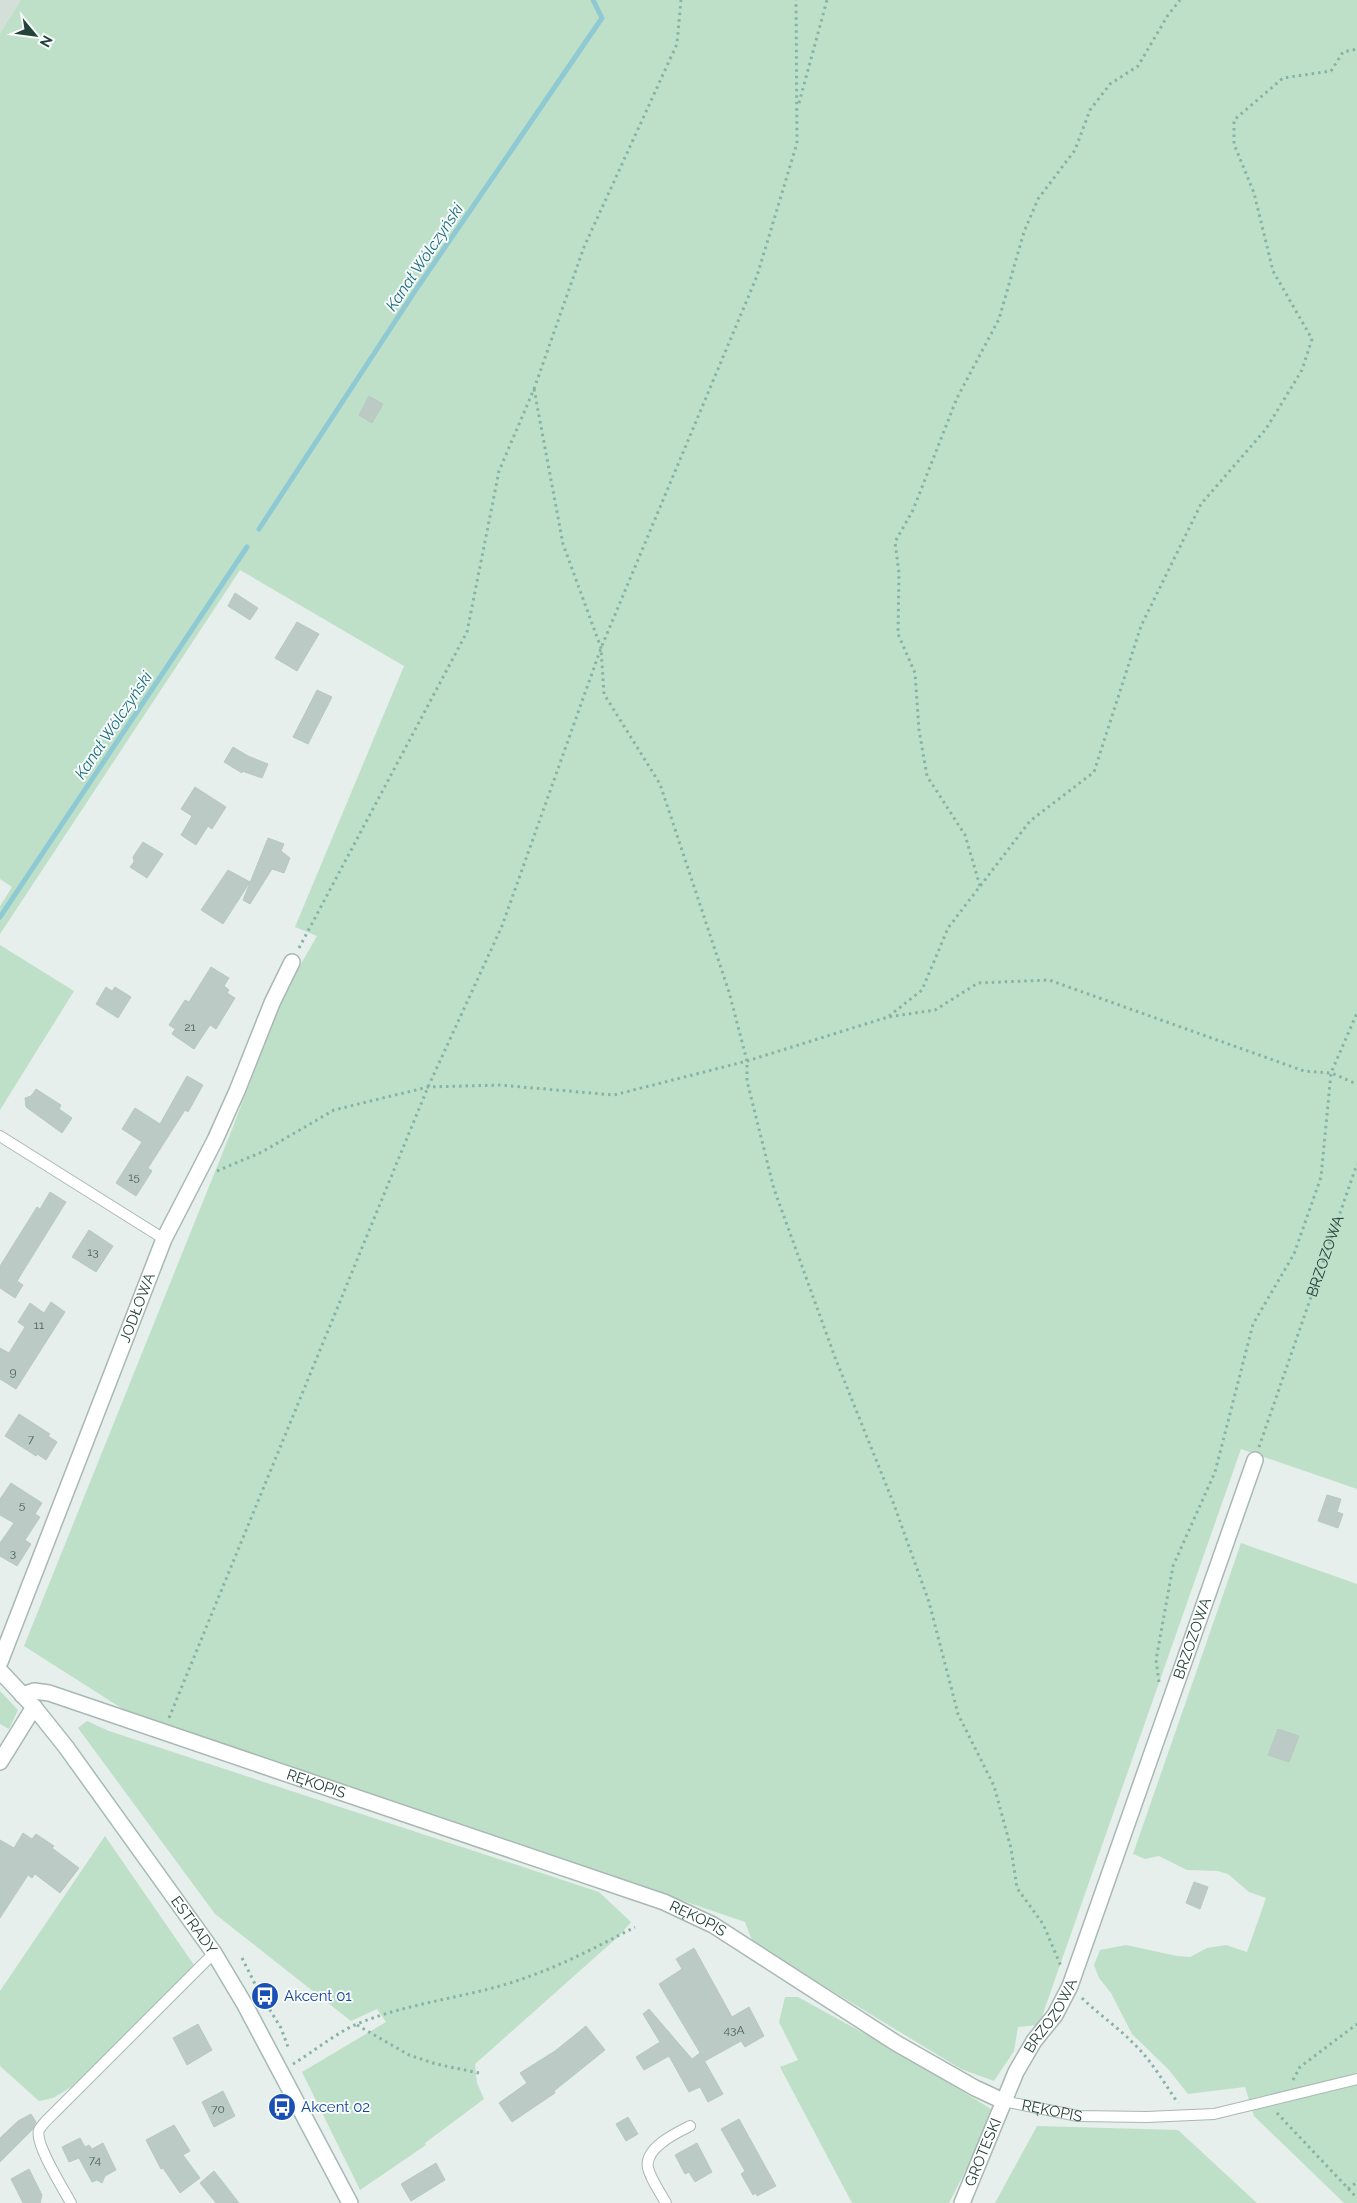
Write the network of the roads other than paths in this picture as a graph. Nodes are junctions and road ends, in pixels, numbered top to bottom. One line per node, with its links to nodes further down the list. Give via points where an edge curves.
1 (292, 962): 3 (street, JODŁOWA, via 229,1108)
2 (0, 1136): 3 (lane)
3 (164, 1239): 5 (street, JODŁOWA)
4 (1255, 1460): 12 (street, BRZOZOWA, via 1070,1986 1055,2015 1025,2056)
5 (0, 1662)
6 (0, 1671): 7 (street, ESTRADY)
7 (22, 1695): 8 (street, ESTRADY); 12 (street, RĘKOPIS, via 34,1690 49,1693 664,1902 713,1924 896,2043)
8 (34, 1708): 9 (street); 10 (street, ESTRADY, via 94,1784)
9 (0, 1762)
10 (214, 1952): 14 (lane, via 40,2130 38,2138); 15 (street, ESTRADY)
11 (1357, 2079): 12 (lane, RĘKOPIS, via 1214,2114 1188,2116 1078,2116)
12 (1003, 2101): 17 (street, GROTESKI)
13 (690, 2126): 16 (lane, via 655,2149 648,2160 653,2180)
14 (70, 2203)
15 (350, 2203)
16 (666, 2203)
17 (962, 2203)

